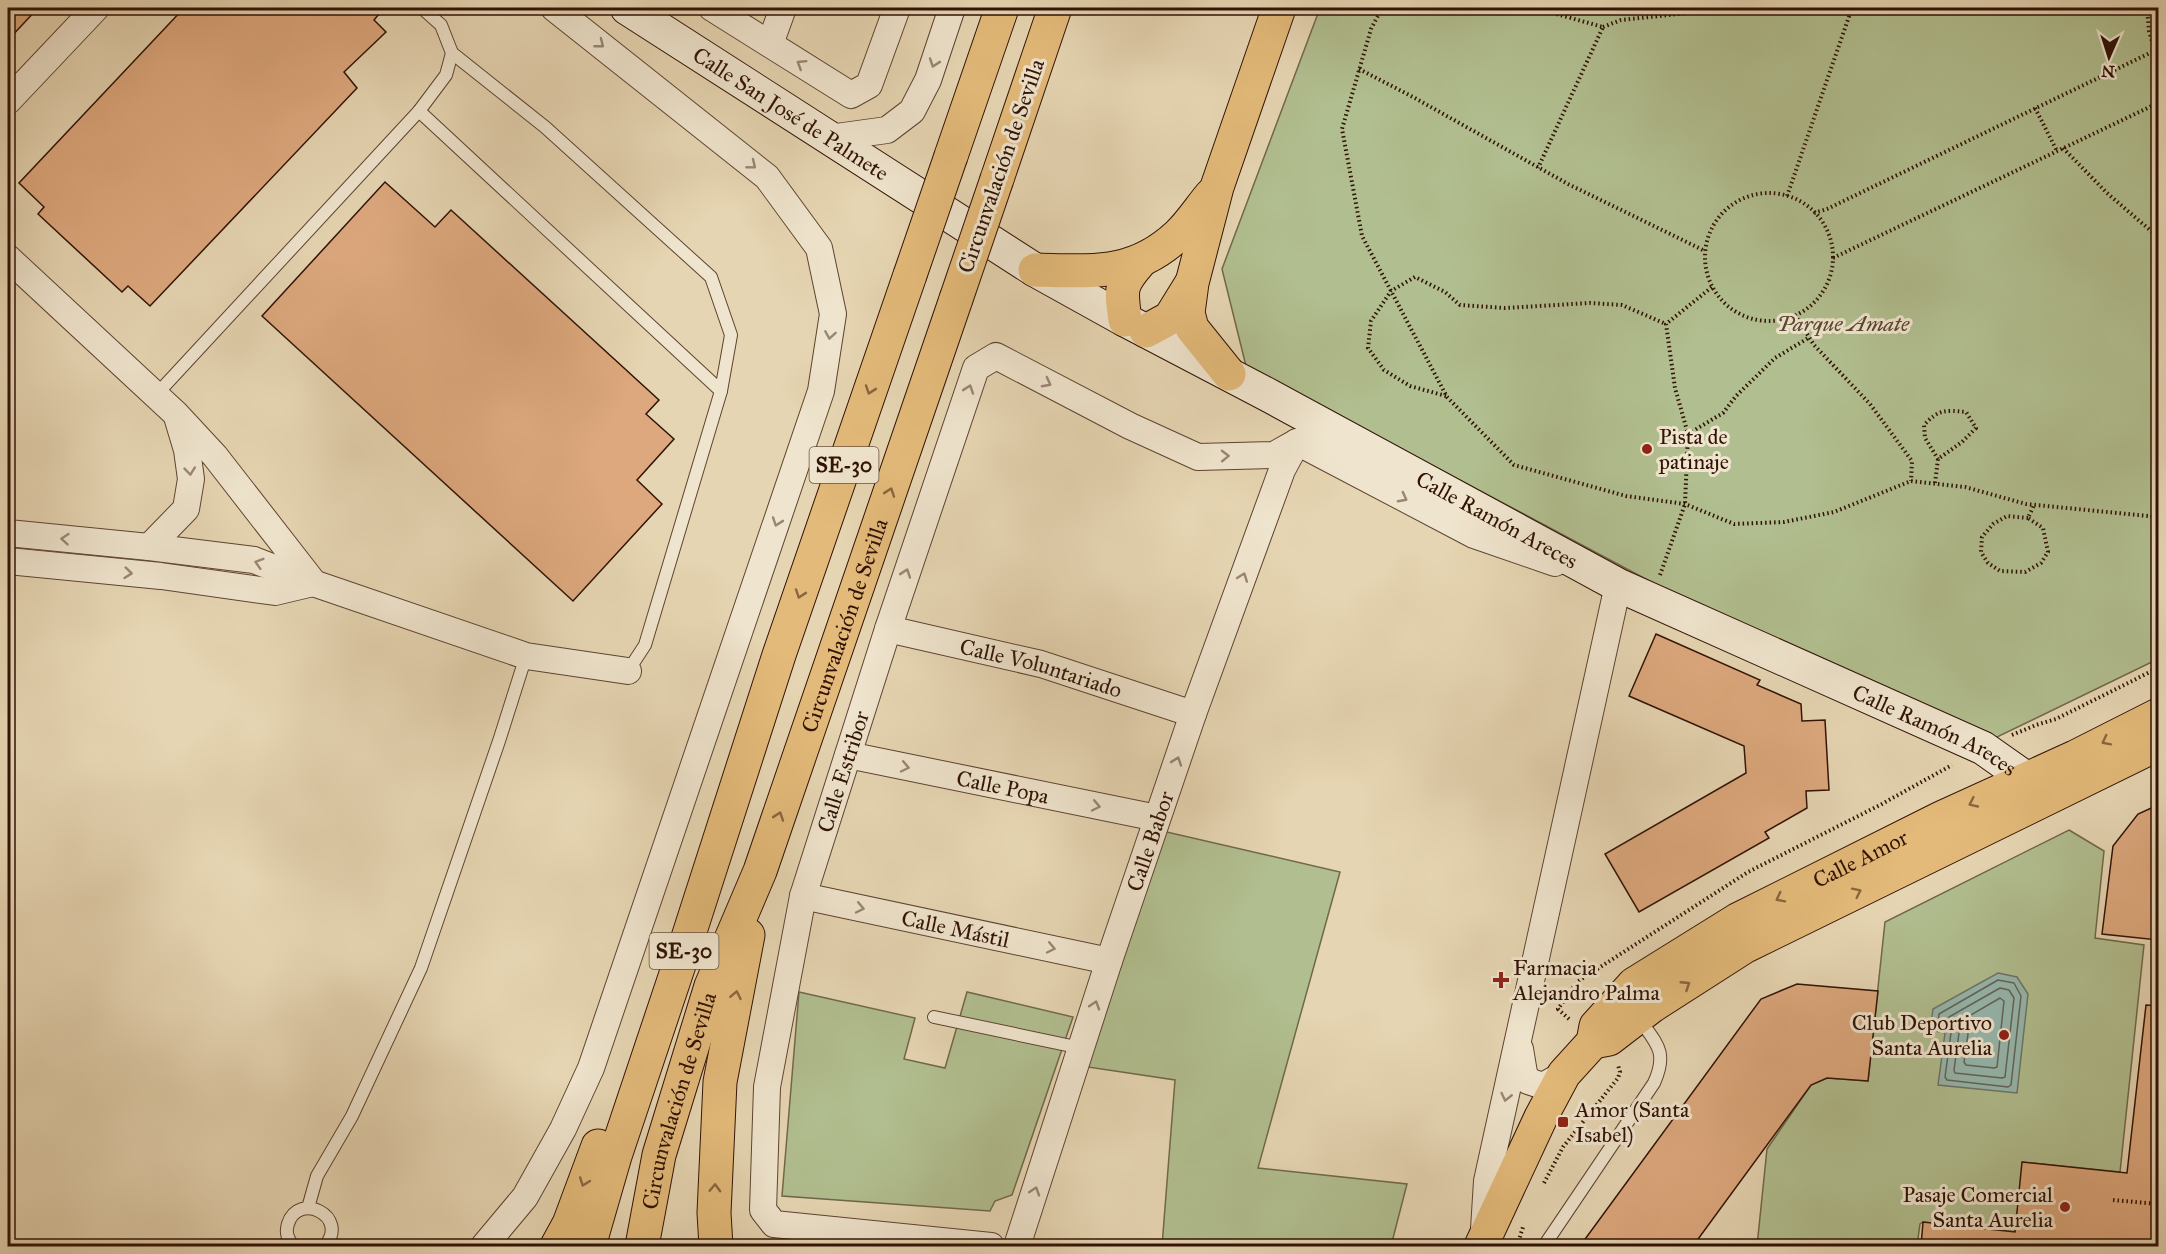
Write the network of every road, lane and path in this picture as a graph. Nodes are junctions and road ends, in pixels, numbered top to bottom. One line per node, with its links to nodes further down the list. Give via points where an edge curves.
1 (96, 8): 23 (street)
2 (422, 8): 20 (lane, via 441,25)
3 (554, 8): 99 (street, one-way to 99, via 767,177 819,248 833,314 821,391 591,1068 525,1197)
4 (627, 8): 27 (street, Calle San José de Palmete)
5 (712, 8): 18 (street, Calle San José de Palmete)
6 (783, 8): 18 (street)
7 (897, 8): 18 (street, Calle San José de Palmete, one-way to 18, via 869,85 851,95)
8 (952, 8): 27 (street, one-way to 27, via 928,80 912,111 887,130)
9 (1002, 8): 71 (main road, Circunvalación de Sevilla / SE-30, one-way to 71, bridge)
10 (1056, 8): 82 (main road, Circunvalación de Sevilla / SE-30, one-way to 10, bridge)
11 (1279, 8): 31 (main road)
12 (1382, 8): 22 (path)
13 (1535, 8): 17 (path)
14 (1704, 8): 17 (path, via 1621,20)
15 (1852, 8): 32 (path)
16 (2147, 8): 19 (path)
17 (1603, 27): 30 (path)
18 (770, 44)
19 (2154, 51): 21 (path); 25 (path)
20 (452, 52): 26 (lane, via 446,75); 49 (lane, via 545,127 711,277 731,335)
21 (2158, 63)
22 (1359, 69): 30 (path); 43 (path, via 1342,129 1362,236)
23 (8, 102)
24 (2158, 103): 28 (path)
25 (2035, 108): 29 (path); 33 (path)
26 (419, 111): 49 (lane); 50 (lane)
27 (830, 138): 34 (street, Calle San José de Palmete)
28 (2063, 148): 29 (path); 35 (path)
29 (2057, 151): 38 (path)
30 (1538, 168): 36 (path)
31 (1217, 187): 39 (main road, via 1178,235); 41 (main road)
32 (1787, 196): 33 (path); 36 (path, via 1750,196 1733,204 1709,233)
33 (1815, 213): 38 (path, via 1831,242)
34 (956, 219): 40 (street, Calle Ramón Areces)
35 (2158, 237)
36 (1704, 251): 42 (path)
37 (8, 258): 50 (street)
38 (1833, 258): 44 (path, via 1825,288)
39 (1139, 263): 40 (main road, via 1099,271); 46 (main road, via 1125,279 1122,296)
40 (1035, 270): 46 (street, Calle Ramón Areces)
41 (1192, 283): 46 (main road, via 1170,318); 48 (main road, via 1188,313 1192,328)
42 (1712, 287): 44 (path, via 1732,310 1746,317 1776,321); 45 (path)
43 (1391, 291): 45 (path, via 1415,277 1445,292 1460,305 1622,305); 51 (path); 51 (path, via 1371,321 1368,348 1383,370 1410,386)
44 (1795, 315): 47 (path)
45 (1666, 324): 53 (path, via 1675,388)
46 (1136, 325): 48 (street, Calle Ramón Areces)
47 (1810, 337): 53 (path, via 1776,358 1723,413); 56 (path, via 1870,404 1912,461)
48 (1229, 374): 68 (street, Calle Ramón Areces)
49 (721, 391): 74 (lane, via 645,645)
50 (156, 394): 52 (street)
51 (1447, 397): 59 (path, via 1514,465 1626,496)
52 (176, 414): 65 (street, one-way to 65, via 191,479 186,509); 67 (street, via 215,456)
53 (1688, 434): 59 (path)
54 (1297, 442): 68 (street, one-way to 68, via 1474,535); 70 (street, Calle Estribor, one-way to 54, via 976,368 996,356 1198,457 1274,455); 75 (street, Calle Babor, one-way to 54, via 1282,470)
55 (1938, 459): 55 (path, via 1976,428 1966,412 1935,413 1924,425 1925,438); 57 (path)
56 (1911, 481): 57 (path); 59 (path, via 1834,512 1784,522 1734,524)
57 (1935, 483): 60 (path)
58 (2158, 490): 61 (path)
59 (1685, 504): 69 (path)
60 (2034, 505): 61 (path); 63 (path)
61 (2152, 517): 62 (path)
62 (2158, 517)
63 (2028, 518): 63 (path, via 2043,528 2048,552 2041,563 2025,572 2000,572 1981,552 1982,537 2007,516)
64 (8, 533): 65 (street, one-way to 64)
65 (149, 547): 67 (street, one-way to 65, via 254,560)
66 (8, 561): 67 (street, one-way to 67, via 275,592)
67 (313, 583): 72 (street)
68 (1618, 585): 69 (street, Calle Ramón Areces); 87 (street, Calle Amor)
69 (1653, 602): 80 (street, Calle Ramón Areces, via 1983,748)
70 (888, 629): 75 (street, Calle Voluntariado, via 1041,664); 79 (street, Calle Estribor)
71 (779, 655): 100 (main road, one-way to 100, via 573,1213); 101 (main road, Circunvalación de Sevilla / SE-30)
72 (526, 656): 74 (street); 94 (lane, via 421,968 352,1116 317,1176)
73 (2158, 668): 77 (path, via 2056,719)
74 (628, 671)
75 (1192, 714): 81 (street, Calle Babor, one-way to 75)
76 (2158, 715): 80 (main road, Calle Amor, one-way to 80, via 2075,757)
77 (2004, 739)
78 (2158, 744): 80 (main road, Calle Amor)
79 (848, 755): 81 (street, Calle Popa, one-way to 81); 83 (street, Calle Estribor)
80 (2033, 790): 86 (main road, Calle Amor, one-way to 80, via 1744,947); 89 (main road, Calle Amor, one-way to 89, via 1941,818 1727,926 1634,984 1596,1026)
81 (1157, 818): 84 (street, Calle Babor)
82 (760, 871): 102 (main road, Circunvalación de Sevilla / SE-30, via 711,986 659,1155); 103 (main road, one-way to 82, via 720,1082)
83 (803, 896): 84 (street, Calle Mástil, one-way to 84); 104 (street, Calle Estribor, via 766,1087 763,1210 774,1224)
84 (1109, 961): 88 (street, Calle Babor, one-way to 84)
85 (934, 1017): 88 (lane)
86 (1638, 1018): 89 (main road, Calle Amor, via 1609,1040); 107 (lane, via 1660,1051 1662,1066)
87 (1519, 1040): 90 (street, Calle Amor, via 1528,1081 1543,1086); 96 (street, Calle Amor, one-way to 96, via 1487,1181)
88 (1082, 1048): 105 (street, Calle Babor, one-way to 88)
89 (1603, 1050): 90 (main road, Calle Amor); 91 (path, via 1620,1068 1618,1078 1563,1147)
90 (1564, 1074): 96 (main road, Calle Amor)
91 (1542, 1188)
92 (2113, 1200): 93 (path)
93 (2158, 1204)
94 (308, 1208): 97 (lane, via 289,1220 286,1234); 98 (lane, via 322,1212 331,1223)
95 (1526, 1218): 106 (path)
96 (1482, 1243)
97 (293, 1246)
98 (325, 1246)
99 (484, 1246)
100 (557, 1246)
101 (589, 1246)
102 (642, 1246)
103 (716, 1246)
104 (991, 1246)
105 (1017, 1246)
106 (1517, 1246)
107 (1544, 1246)

